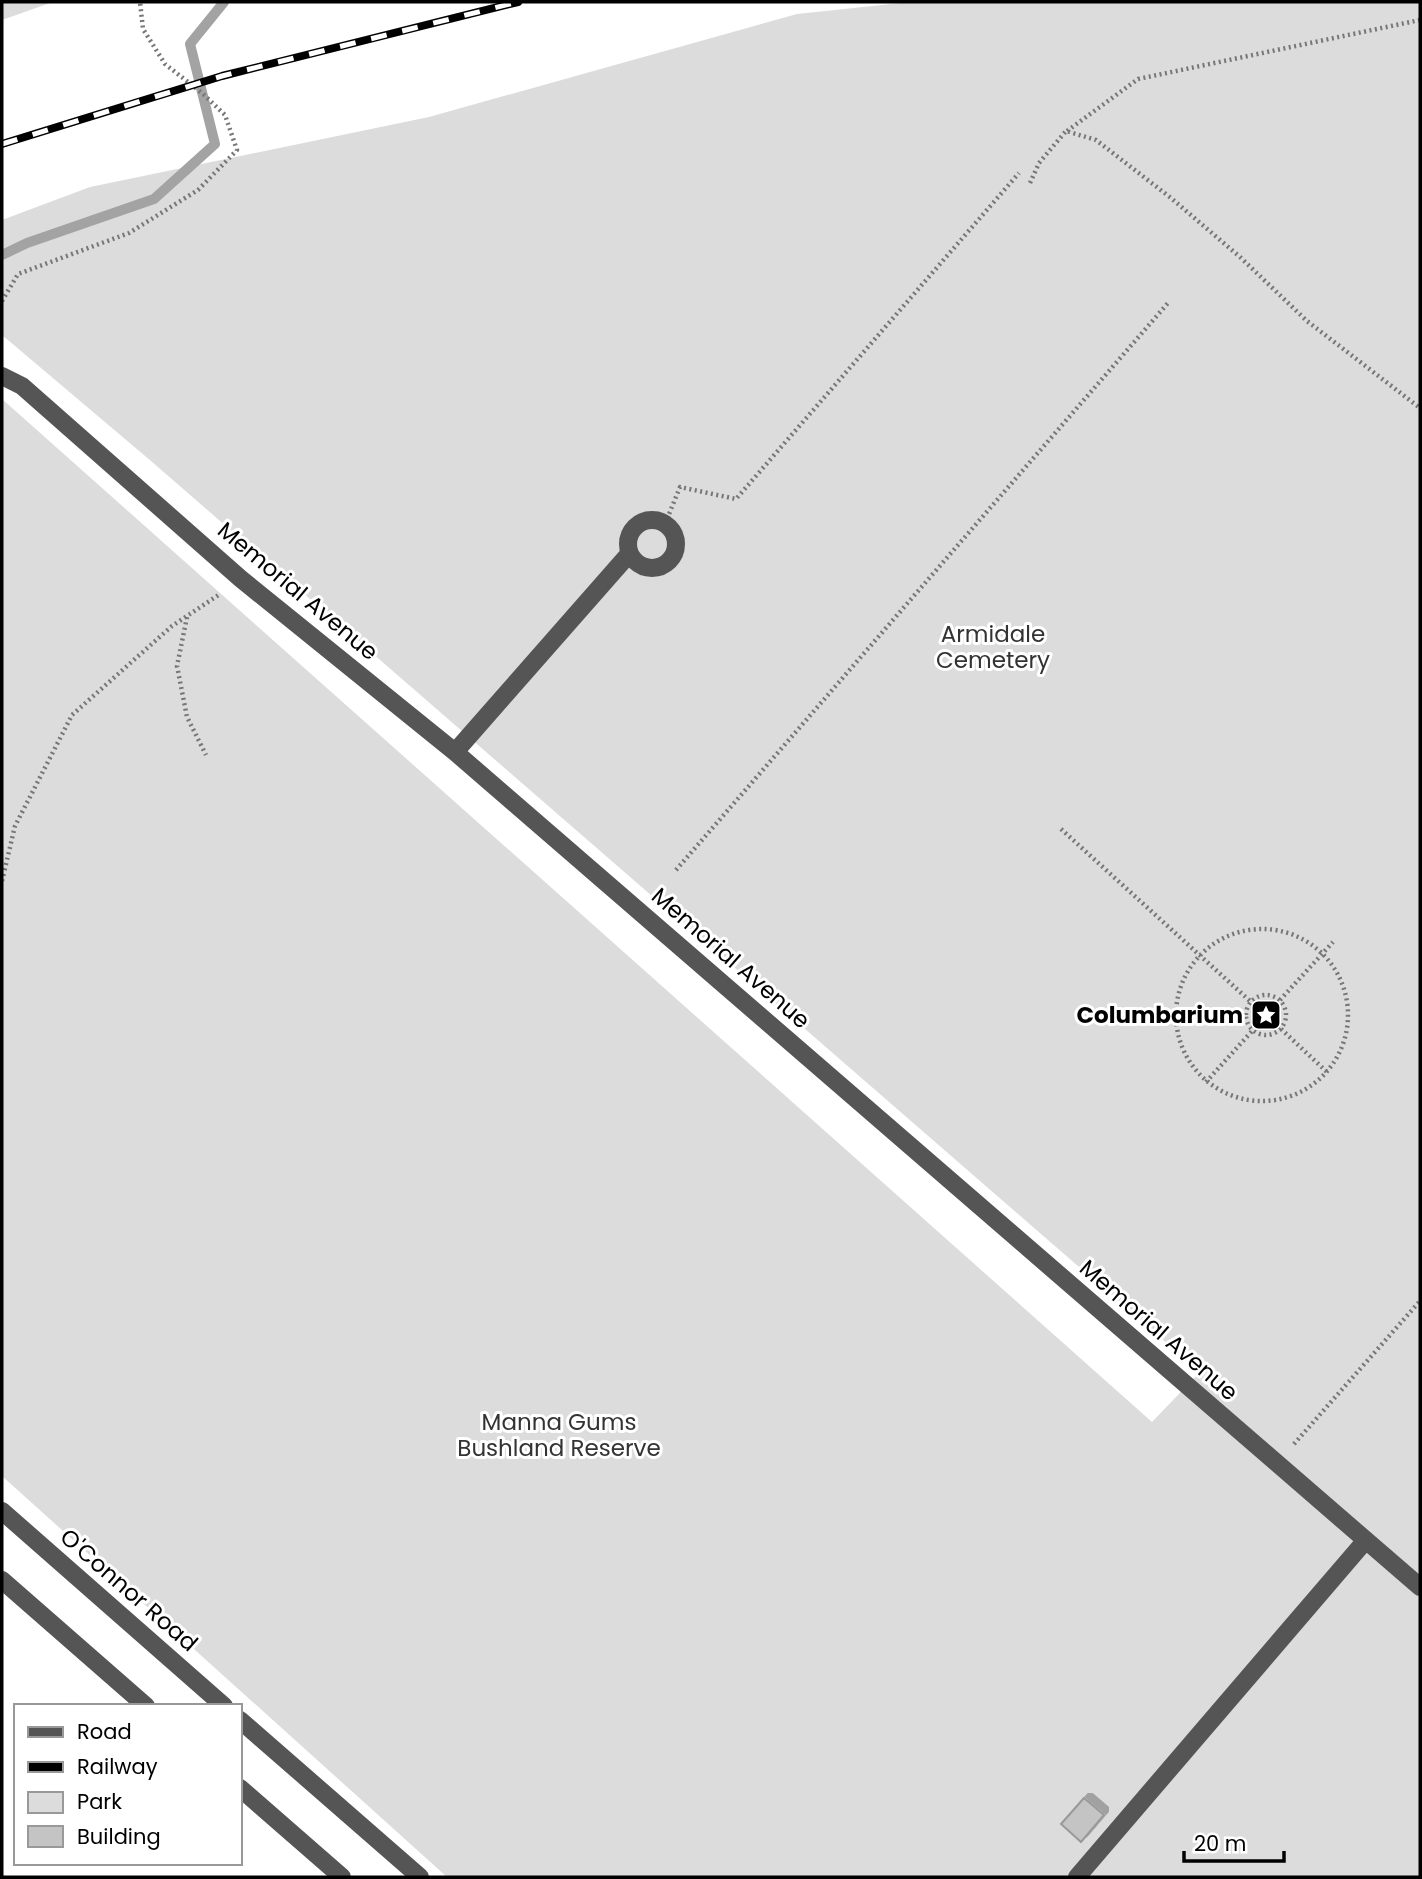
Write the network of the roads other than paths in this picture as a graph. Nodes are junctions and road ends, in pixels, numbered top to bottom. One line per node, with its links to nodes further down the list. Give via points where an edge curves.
1 (2, 376): 3 (street, Memorial Avenue, via 22,386 241,579)
2 (629, 554): 2 (street, via 642,567 665,565 675,552 675,537 665,524 649,520 635,527 628,541); 3 (street)
3 (455, 752): 5 (street, Memorial Avenue)
4 (2, 1511): 9 (street, O'Connor Road)
5 (1366, 1541): 7 (street, Memorial Avenue); 14 (street)
6 (2, 1580): 8 (street)
7 (1420, 1587)
8 (144, 1704)
9 (222, 1704)
10 (242, 1722): 13 (street)
11 (242, 1790): 12 (street)
12 (342, 1877)
13 (420, 1877)
14 (1077, 1877)

